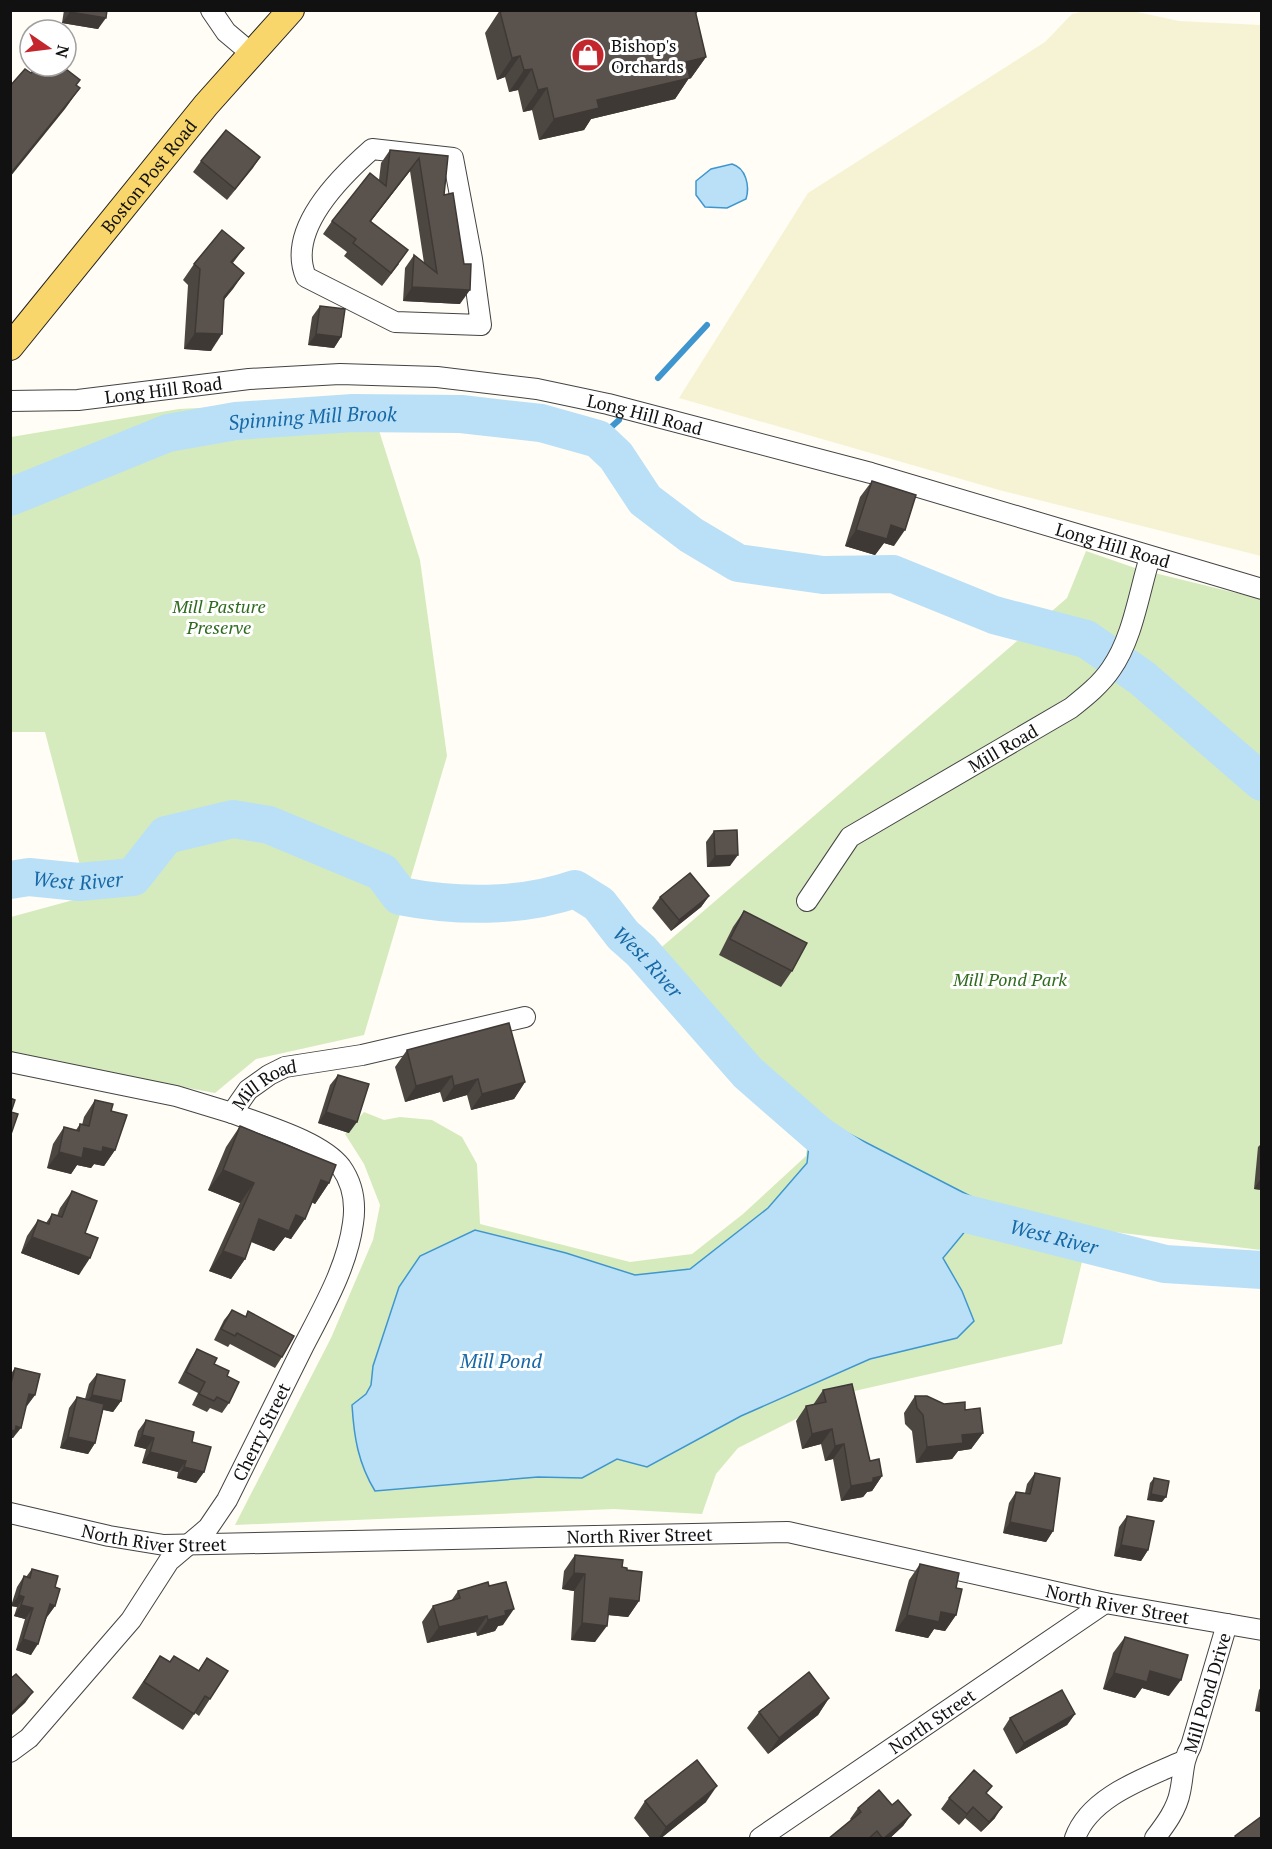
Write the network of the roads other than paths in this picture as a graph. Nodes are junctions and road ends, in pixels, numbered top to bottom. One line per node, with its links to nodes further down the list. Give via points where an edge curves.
1 (211, 10): 3 (street, via 226,32)
2 (291, 10): 3 (main road, Boston Post Road)
3 (251, 53): 5 (main road, Boston Post Road)
4 (414, 324): 4 (street, via 481,325 453,158 372,149 323,200 302,243 300,263 306,277 322,287 395,322)
5 (10, 346)
6 (10, 401): 7 (street, Long Hill Road, via 78,400 308,375 392,374 482,382 598,402 797,453)
7 (1150, 557): 8 (street, Long Hill Road); 9 (street, Mill Road, via 1123,647 1094,690 1071,708 850,837)
8 (1262, 589)
9 (807, 901)
10 (525, 1017): 12 (street, Mill Road, via 362,1055 285,1067 248,1090)
11 (10, 1062): 12 (street, Mill Road, via 176,1096)
12 (232, 1113): 14 (street, Cherry Street, via 319,1149 331,1158 347,1177 354,1211 347,1247 331,1292 227,1500 208,1528)
13 (10, 1513): 14 (street, North River Street, via 109,1536 164,1545)
14 (191, 1544): 15 (street, North River Street, via 788,1532); 18 (street, Cherry Street, via 169,1561 131,1620 29,1738)
15 (1104, 1603): 16 (street, North River Street); 20 (street, North Street)
16 (1227, 1624): 17 (street, North River Street); 19 (street, Mill Pond Drive, via 1191,1746)
17 (1262, 1630)
18 (10, 1752)
19 (1183, 1761): 21 (street, Mill Pond Drive, via 1102,1802 1080,1826); 22 (street, Mill Pond Drive, via 1180,1794)
20 (765, 1837)
21 (1075, 1839)
22 (1155, 1839)

